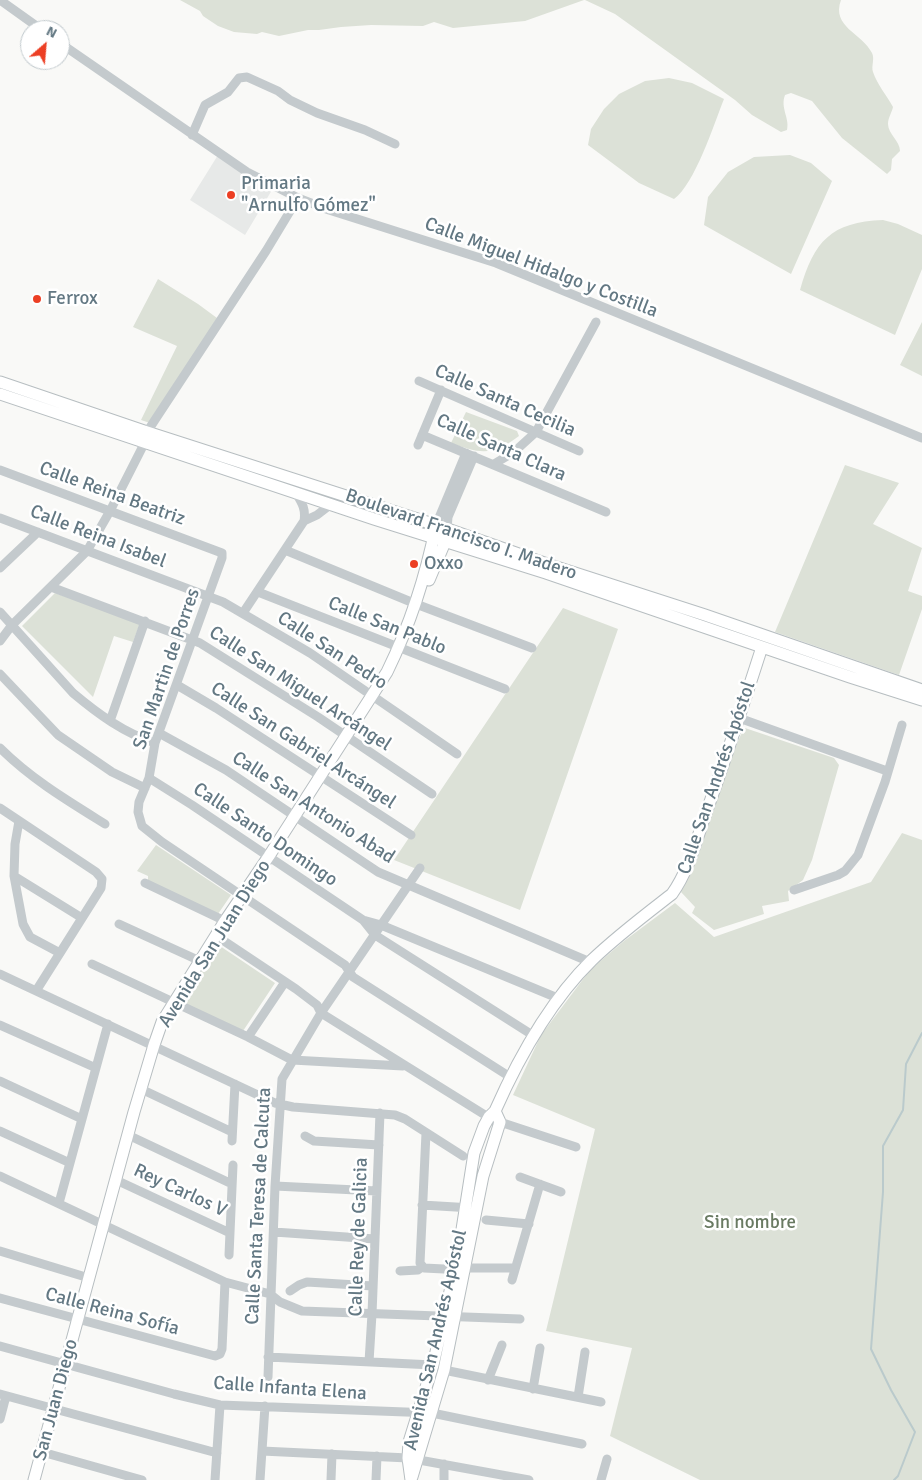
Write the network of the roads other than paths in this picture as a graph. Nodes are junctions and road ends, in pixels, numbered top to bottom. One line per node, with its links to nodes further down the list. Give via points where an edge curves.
1 (0, 0): 2 (street)
2 (28, 20)
3 (70, 50): 4 (street, Calle Miguel Hidalgo y Costilla)
4 (192, 135): 5 (street, via 205,105 228,92 239,78 247,77 278,90 290,100 317,113); 6 (street, Calle Miguel Hidalgo y Costilla, via 247,172)
5 (395, 144)
6 (298, 198): 14 (street); 15 (street, Calle Miguel Hidalgo y Costilla, via 496,263)
7 (596, 322): 12 (street)
8 (419, 381): 10 (street, Calle Santa Cecilia)
9 (0, 382): 14 (street, Boulevard Francisco I. Madero)
10 (440, 390): 12 (street, Calle Santa Cecilia); 13 (street, Calle Santa Clara)
11 (0, 394): 14 (street, Boulevard Francisco I. Madero)
12 (536, 432): 17 (street, Calle Santa Cecilia); 19 (street, via 514,452)
13 (422, 435): 16 (street); 18 (street, Calle Santa Clara)
14 (146, 437): 21 (street, Boulevard Francisco I. Madero); 23 (street); 27 (street, Boulevard Francisco I. Madero)
15 (922, 438)
16 (418, 445)
17 (579, 451)
18 (470, 455): 19 (street, Calle Santa Clara); 27 (street)
19 (494, 464): 24 (street, Calle Santa Clara)
20 (0, 470): 23 (street, Calle Reina Beatriz)
21 (296, 493): 22 (street, Boulevard Francisco I. Madero); 26 (street, via 303,505)
22 (330, 504): 26 (street); 29 (street, Boulevard Francisco I. Madero)
23 (110, 511): 30 (street, Calle Reina Beatriz); 32 (street)
24 (606, 512)
25 (0, 518): 28 (street, Calle Reina Isabel)
26 (304, 521): 31 (street)
27 (442, 527): 29 (street, Avenida San Juan Diego); 48 (street, Boulevard Francisco I. Madero, via 705,615)
28 (38, 532): 32 (street, Calle Reina Isabel); 33 (street)
29 (439, 540): 38 (street, Avenida San Juan Diego); 45 (street, Boulevard Francisco I. Madero)
30 (213, 548): 37 (street, San Martin de Porres, via 223,554)
31 (285, 550): 36 (street); 38 (street)
32 (87, 551): 34 (street); 35 (street, Calle Reina Isabel)
33 (0, 568)
34 (51, 587): 41 (street, Calle San Miguel Arcángel); 42 (street)
35 (184, 587): 37 (street, Calle San Pedro)
36 (258, 592): 40 (street); 46 (street, Calle San Pablo)
37 (210, 596): 40 (street, Calle San Pedro); 43 (street, San Martin de Porres)
38 (417, 601): 46 (street, Avenida San Juan Diego); 47 (street)
39 (0, 612): 42 (street)
40 (243, 613): 53 (street, Calle San Pedro, via 310,653)
41 (145, 621): 43 (street, Calle San Miguel Arcángel); 56 (street)
42 (12, 625): 44 (street); 56 (street, via 73,693)
43 (194, 640): 50 (street, San Martin de Porres); 59 (street, Calle San Miguel Arcángel)
44 (0, 641)
45 (762, 647): 48 (street, Boulevard Francisco I. Madero); 55 (street, Calle San Andrés Apóstol)
46 (399, 648): 51 (street, Calle San Pablo); 53 (street, Avenida San Juan Diego)
47 (532, 648)
48 (852, 672): 52 (street, Boulevard Francisco I. Madero); 54 (street, Boulevard Francisco I. Madero)
49 (0, 674): 66 (street, via 58,735 112,772)
50 (177, 685): 58 (street, San Martin de Porres); 64 (street, Calle San Gabriel Arcángel)
51 (505, 689)
52 (922, 690)
53 (372, 696): 59 (street, Avenida San Juan Diego); 62 (street, Calle San Pedro)
54 (922, 700)
55 (739, 718): 63 (street); 89 (street, Calle San Andrés Apóstol, via 679,884 672,894)
56 (110, 721): 60 (street)
57 (902, 725): 63 (street)
58 (159, 733): 60 (street, San Martin de Porres); 69 (street, Calle San Antonio Abad, via 226,770)
59 (347, 736): 64 (street, Avenida San Juan Diego); 67 (street, Calle San Miguel Arcángel)
60 (155, 744): 65 (street, San Martin de Porres)
61 (0, 748): 71 (street, via 23,769)
62 (457, 754)
63 (888, 770): 78 (street, via 858,855 838,875)
64 (321, 776): 69 (street, Avenida San Juan Diego); 72 (street, Calle San Gabriel Arcángel)
65 (149, 778): 66 (street, San Martin de Porres); 73 (street, Calle Santo Domingo)
66 (145, 788): 79 (street, San Martin de Porres, via 138,812 142,826)
67 (432, 794)
68 (0, 808): 70 (street)
69 (296, 816): 73 (street, Avenida San Juan Diego); 77 (street, Calle San Antonio Abad, via 370,867)
70 (18, 821): 75 (street); 80 (street, via 101,877 101,888)
71 (105, 824)
72 (411, 835)
73 (270, 856): 79 (street, Avenida San Juan Diego); 81 (street, Calle Santo Domingo)
74 (420, 868): 77 (street, Calle Santa Teresa de Calcuta)
75 (14, 876): 80 (street); 87 (street, via 25,929 30,937)
76 (144, 883): 82 (street)
77 (408, 886): 84 (street, Calle Santa Teresa de Calcuta); 89 (street, Calle San Antonio Abad)
78 (794, 890)
79 (242, 896): 82 (street, Avenida San Juan Diego); 91 (street, via 345,965)
80 (82, 918): 87 (street)
81 (363, 920): 84 (street, Calle Santo Domingo); 86 (street, Calle Santo Domingo)
82 (224, 921): 85 (street, Avenida San Juan Diego)
83 (119, 924): 88 (street)
84 (381, 925): 86 (street, Calle Santa Teresa de Calcuta); 95 (street, Calle Santo Domingo)
85 (215, 935): 88 (street, Avenida San Juan Diego); 93 (street)
86 (375, 935): 91 (street, Calle Santa Teresa de Calcuta); 100 (street, Calle Santo Domingo)
87 (60, 953): 94 (street)
88 (200, 961): 96 (street, Avenida San Juan Diego)
89 (590, 962): 95 (street, Calle San Andrés Apóstol)
90 (92, 964): 96 (street)
91 (349, 971): 97 (street, Calle Santa Teresa de Calcuta); 106 (street, via 353,977)
92 (0, 974): 94 (street)
93 (285, 982): 97 (street, via 317,1005); 101 (street)
94 (36, 991): 99 (street)
95 (560, 999): 100 (street, Calle San Andrés Apóstol)
96 (174, 1002): 101 (street); 102 (street, Avenida San Juan Diego)
97 (321, 1013): 103 (street, Calle Santa Teresa de Calcuta); 104 (street)
98 (0, 1024): 105 (street)
99 (108, 1024): 102 (street); 105 (street)
100 (534, 1036): 106 (street, Calle San Andrés Apóstol)
101 (248, 1037): 103 (street)
102 (154, 1045): 108 (street); 109 (street, Avenida San Juan Diego)
103 (292, 1060): 104 (street); 110 (street, Calle Santa Teresa de Calcuta, via 282,1079)
104 (405, 1066): 112 (street)
105 (96, 1068): 113 (street)
106 (512, 1076): 112 (street, Calle San Andrés Apóstol)
107 (0, 1081): 113 (street)
108 (235, 1084): 109 (street, via 232,1137); 110 (street)
109 (141, 1090): 116 (street, Avenida San Juan Diego)
110 (280, 1105): 111 (street); 128 (street, Calle Santa Teresa de Calcuta)
111 (380, 1113): 115 (street, via 400,1116); 118 (street, Calle Rey de Galicia)
112 (495, 1117): 119 (street); 133 (street, Avenida San Andrés Apóstol, via 486,1165)
113 (82, 1119): 121 (street)
114 (0, 1130): 121 (street)
115 (426, 1133): 120 (street); 132 (street)
116 (128, 1135): 125 (street, Avenida San Juan Diego); 126 (street)
117 (306, 1136): 118 (street, via 314,1142)
118 (378, 1145): 129 (street, Calle Rey de Galicia)
119 (576, 1148)
120 (463, 1156)
121 (70, 1162): 131 (street)
122 (233, 1165): 126 (street)
123 (0, 1176): 131 (street)
124 (520, 1177): 127 (street)
125 (116, 1180): 136 (street, Avenida San Juan Diego); 137 (street, Rey Carlos V)
126 (232, 1184): 137 (street)
127 (540, 1184): 130 (street); 135 (street)
128 (275, 1186): 129 (street); 138 (street, Calle Santa Teresa de Calcuta)
129 (377, 1192): 139 (street, Calle Rey de Galicia)
130 (561, 1192)
131 (59, 1203): 136 (street)
132 (422, 1205): 133 (street); 142 (street)
133 (471, 1208): 143 (street, Avenida San Andrés Apóstol)
134 (486, 1220): 135 (street)
135 (529, 1224): 144 (street)
136 (103, 1225): 146 (street, Avenida San Juan Diego); 148 (street)
137 (230, 1232): 141 (street)
138 (274, 1232): 139 (street); 151 (street, Calle Santa Teresa de Calcuta)
139 (376, 1239): 149 (street, Calle Rey de Galicia)
140 (0, 1251): 146 (street)
141 (230, 1255)
142 (422, 1267): 143 (street); 145 (street)
143 (455, 1268): 144 (street); 154 (street, Avenida San Andrés Apóstol)
144 (515, 1268): 147 (street)
145 (400, 1271)
146 (89, 1278): 156 (street, Avenida San Juan Diego)
147 (512, 1280)
148 (225, 1282): 151 (street); 156 (street, Calle Reina Sofía, via 222,1348 215,1356)
149 (373, 1286): 150 (street, via 307,1282); 153 (street, Calle Rey de Galicia)
150 (290, 1291)
151 (270, 1294): 153 (street, via 302,1311); 161 (street, Calle Santa Teresa de Calcuta)
152 (0, 1298): 156 (street, Calle Reina Sofía)
153 (372, 1314): 154 (street); 162 (street, Calle Rey de Galicia)
154 (449, 1317): 155 (street); 164 (street, Avenida San Andrés Apóstol); 165 (street, Avenida San Andrés Apóstol)
155 (520, 1319)
156 (78, 1320): 163 (street, San Juan Diego)
157 (502, 1345): 167 (street)
158 (0, 1346): 163 (street, Calle Infanta Elena)
159 (540, 1348): 168 (street)
160 (585, 1352): 170 (street)
161 (268, 1356): 162 (street); 166 (street, Calle Santa Teresa de Calcuta)
162 (369, 1362): 164 (street)
163 (65, 1363): 172 (street, Calle Infanta Elena); 174 (street, San Juan Diego)
164 (433, 1365): 175 (street, Avenida San Andrés Apóstol)
165 (444, 1370): 167 (street); 176 (street, Avenida San Andrés Apóstol)
166 (268, 1377)
167 (488, 1380): 168 (street)
168 (533, 1389): 170 (street)
169 (3, 1395): 174 (street); 177 (street)
170 (578, 1397): 171 (street)
171 (602, 1402)
172 (220, 1405): 173 (street, Calle Infanta Elena); 181 (street)
173 (265, 1406): 175 (street, Calle Infanta Elena); 179 (street)
174 (53, 1409): 180 (street, San Juan Diego); 181 (street)
175 (417, 1413): 176 (street, Calle Infanta Elena); 184 (street, Avenida San Andrés Apóstol, via 409,1442)
176 (432, 1413): 178 (street, Calle Infanta Elena); 184 (street, Avenida San Andrés Apóstol)
177 (0, 1419)
178 (582, 1444)
179 (262, 1451): 182 (street); 192 (street)
180 (42, 1452): 189 (street, San Juan Diego); 190 (street)
181 (217, 1453): 191 (street)
182 (332, 1454): 183 (street); 193 (street)
183 (377, 1456): 184 (street); 194 (street)
184 (413, 1458): 186 (street); 188 (street, Avenida San Andrés Apóstol)
185 (607, 1459): 197 (street)
186 (444, 1464): 187 (street); 195 (street)
187 (504, 1478): 196 (street)
188 (411, 1479)
189 (34, 1480)
190 (142, 1480)
191 (215, 1480)
192 (260, 1480)
193 (331, 1480)
194 (376, 1480)
195 (444, 1480)
196 (529, 1480)
197 (601, 1480)

